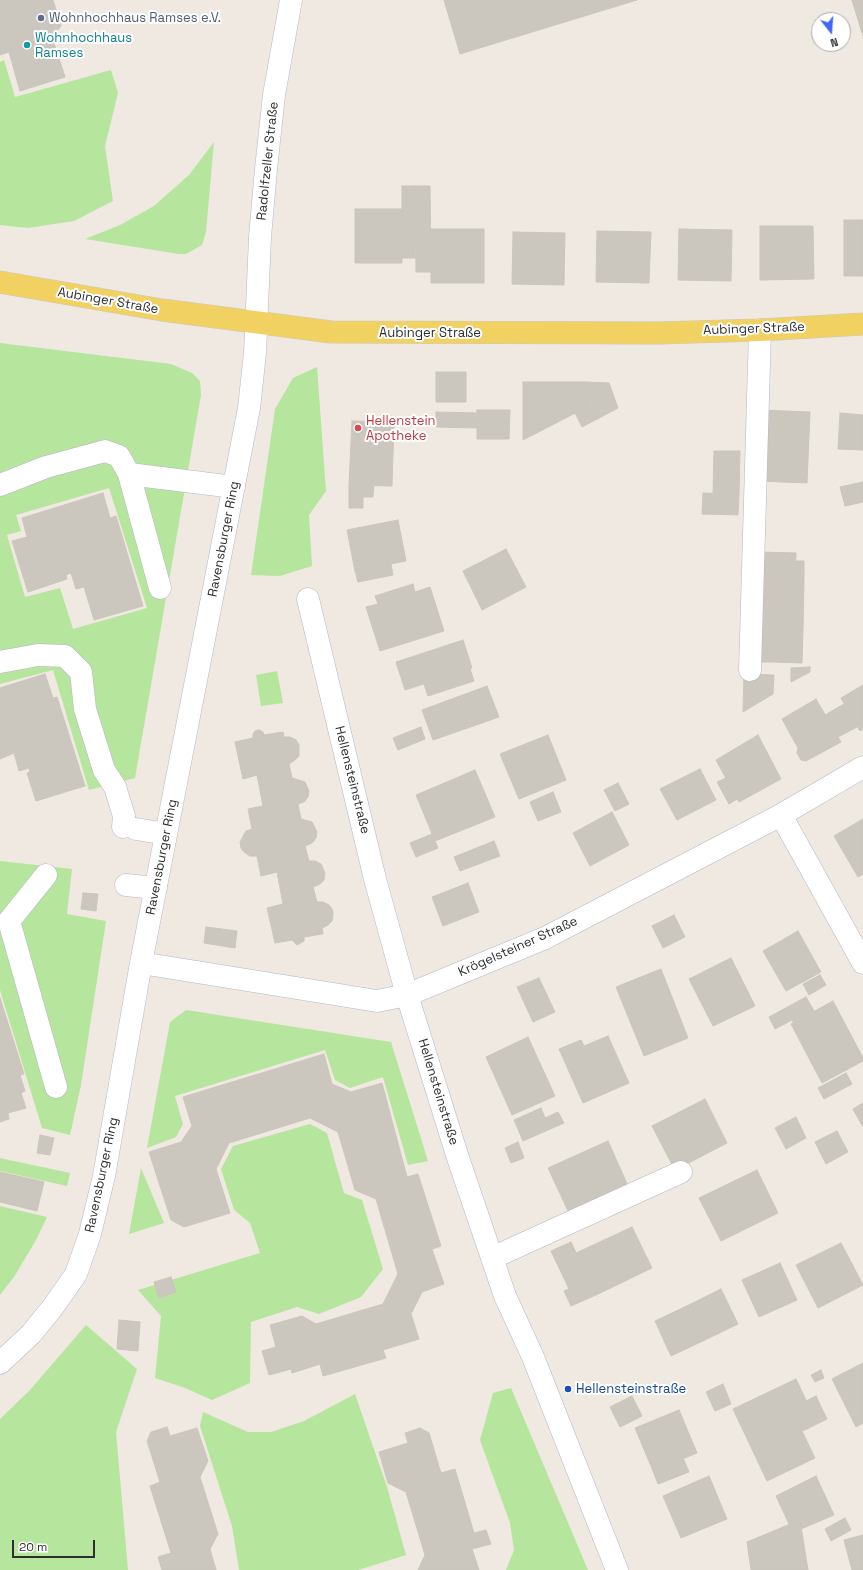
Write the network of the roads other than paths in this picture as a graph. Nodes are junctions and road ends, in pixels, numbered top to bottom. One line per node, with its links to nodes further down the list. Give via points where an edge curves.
1 (291, 0): 3 (street, Radolfzeller Straße, via 274,95 261,230)
2 (0, 282): 3 (main road, Aubinger Straße, via 162,310)
3 (256, 322): 5 (main road, Aubinger Straße, via 348,333 659,333); 8 (street, Ravensburger Ring, via 249,408)
4 (863, 324): 5 (main road, Aubinger Straße)
5 (760, 330): 12 (street)
6 (129, 474): 7 (street, via 119,456 105,451 46,468); 8 (street); 9 (street)
7 (0, 485)
8 (234, 487): 15 (street, Ravensburger Ring)
9 (160, 588)
10 (308, 599): 22 (street, Hellensteinstraße, via 375,879)
11 (0, 662): 15 (street, via 38,655 65,656 81,672 85,709 104,770 115,787 130,828)
12 (750, 670)
13 (863, 767): 14 (street, Krögelsteiner Straße)
14 (781, 815): 21 (street); 22 (street, Krögelsteiner Straße, via 545,938)
15 (166, 834): 18 (street, Ravensburger Ring)
16 (46, 875): 19 (street)
17 (126, 885): 18 (street)
18 (156, 888): 20 (street, Ravensburger Ring)
19 (5, 916): 23 (street)
20 (141, 963): 22 (street, Krögelsteiner Straße, via 377,1001); 26 (street, Ravensburger Ring, via 104,1176 90,1234 76,1274 31,1334)
21 (863, 963)
22 (407, 995): 25 (street, Hellensteinstraße)
23 (56, 1087)
24 (680, 1172): 25 (street)
25 (492, 1258): 27 (street, Hellensteinstraße, via 505,1296 533,1357)
26 (0, 1363)
27 (617, 1570)

